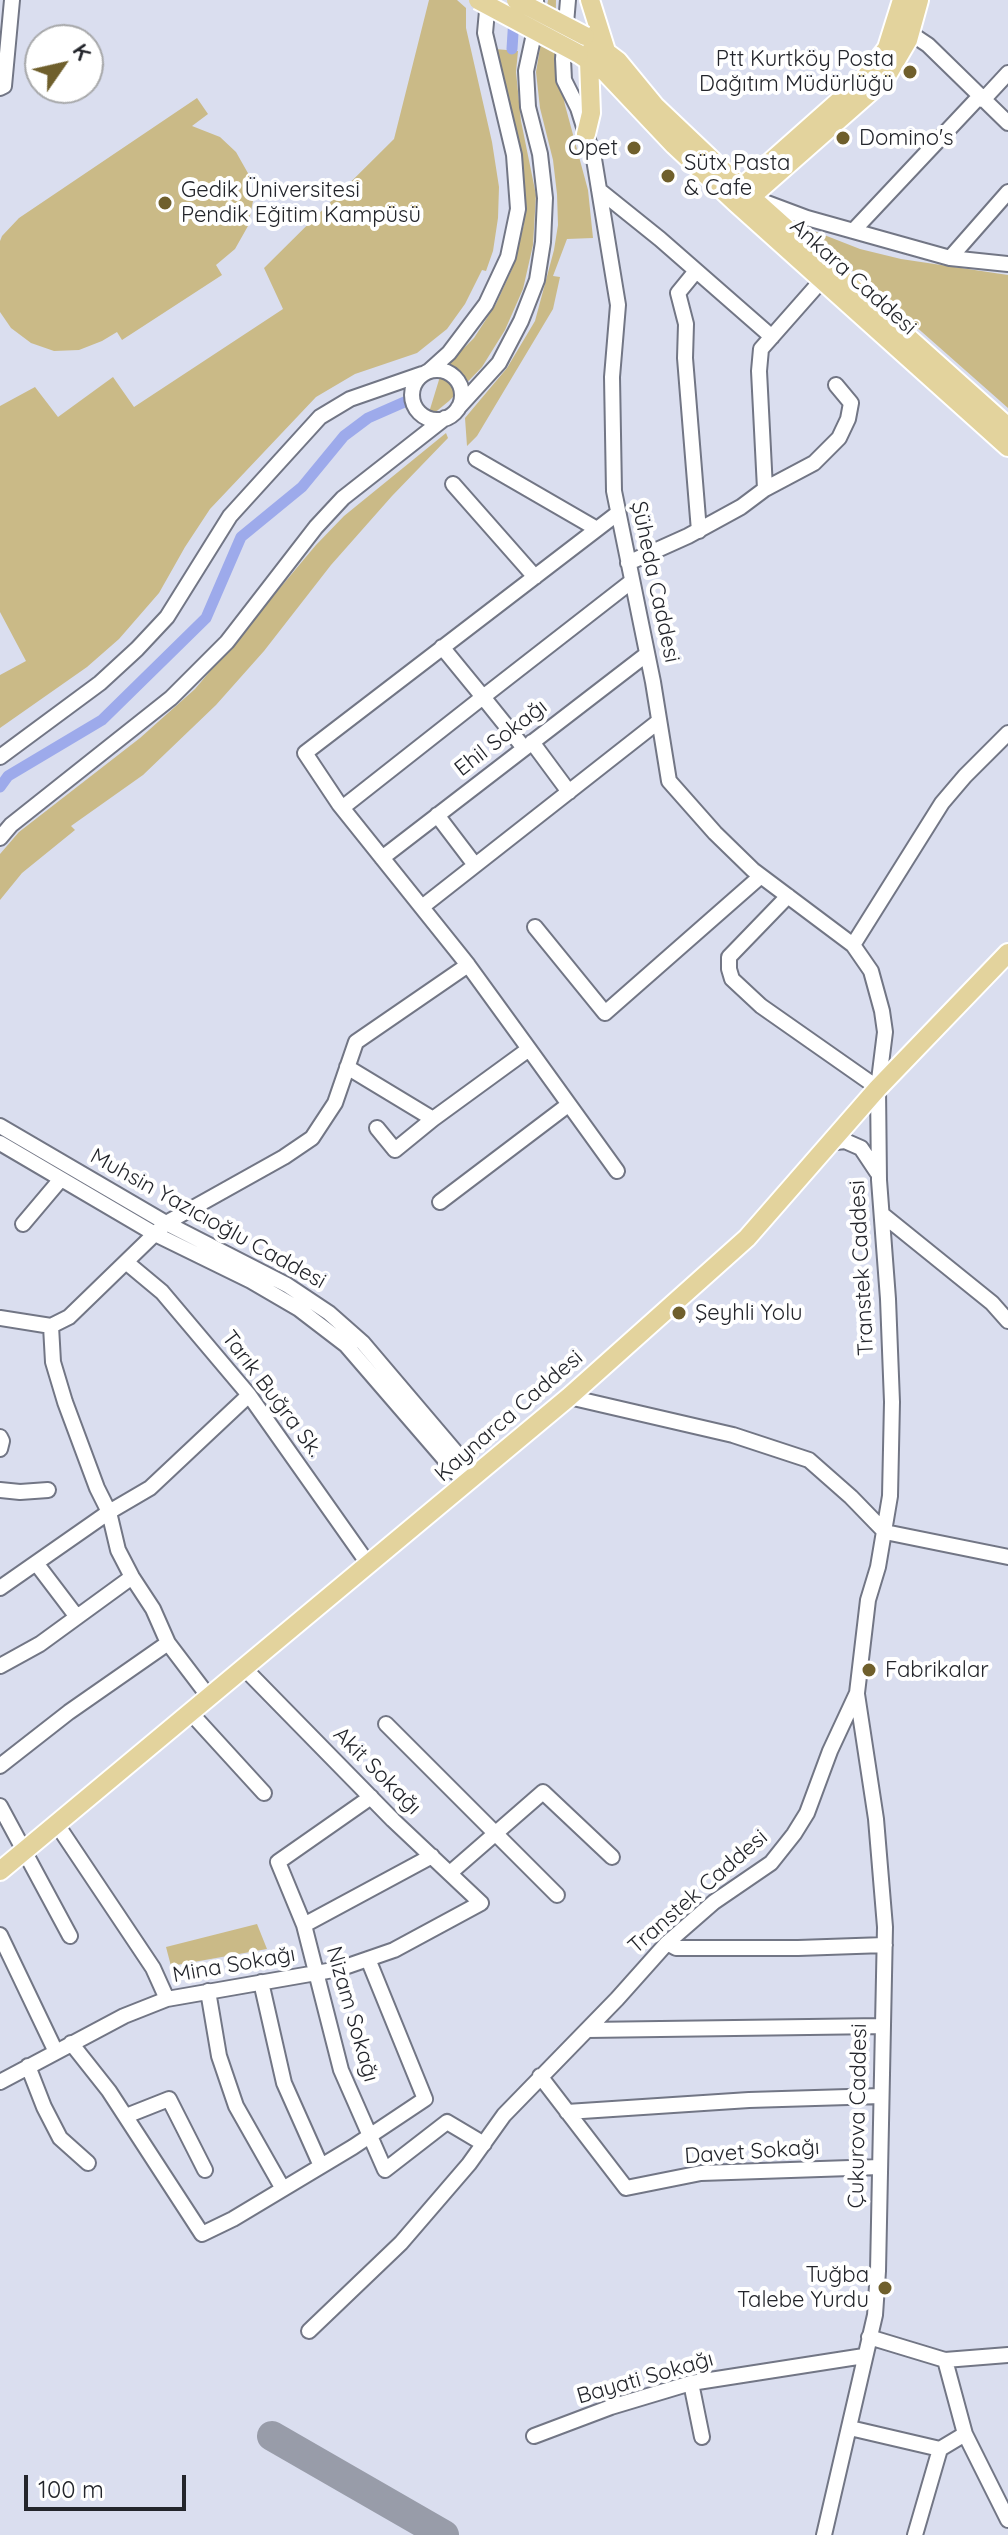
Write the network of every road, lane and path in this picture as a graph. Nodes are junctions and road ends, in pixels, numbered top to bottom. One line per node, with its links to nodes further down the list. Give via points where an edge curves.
1 (12, 0): 12 (street)
2 (478, 0): 10 (main road, Ankara Caddesi, bridge)
3 (488, 0): 27 (street, via 485,33 514,155 518,209 508,257 486,304 449,353)
4 (516, 0): 10 (main road, Ankara Caddesi, bridge, via 585,36)
5 (536, 0): 29 (street, via 526,71 545,198 537,280 499,363)
6 (568, 0): 15 (street, Şüheda Caddesi, via 564,80)
7 (590, 0): 10 (main road)
8 (916, 1): 9 (main road); 18 (main road, via 865,78)
9 (910, 33): 13 (street); 18 (main road, via 885,79)
10 (591, 55): 15 (main road); 18 (main road, Ankara Caddesi, via 664,135)
11 (1008, 73): 13 (street)
12 (0, 88)
13 (981, 99): 14 (street); 20 (street)
14 (1008, 123)
15 (586, 134): 16 (street, Şüheda Caddesi)
16 (599, 190): 24 (street); 36 (street, Şüheda Caddesi, via 618,305 612,377)
17 (1008, 192): 22 (street)
18 (743, 196): 19 (street); 21 (main road, Ankara Caddesi); 25 (main road, Ankara Caddesi)
19 (807, 218): 20 (street); 21 (street, via 796,223)
20 (853, 231): 22 (street)
21 (797, 236): 31 (main road, Ankara Caddesi)
22 (950, 258): 23 (street)
23 (1008, 264)
24 (696, 271): 26 (street); 38 (street, via 678,293 686,324)
25 (821, 281): 26 (street); 32 (main road, Ankara Caddesi)
26 (772, 337): 35 (street, via 761,349 759,371)
27 (426, 373): 29 (street, via 446,372 459,383); 30 (street, via 413,387 413,403 430,419); 48 (street, via 350,399 320,417 230,516 167,617 137,649)
28 (836, 385): 35 (street, via 851,403 839,438 814,463)
29 (458, 408): 30 (street)
30 (445, 418): 52 (street, via 343,498 227,642 171,698)
31 (1008, 427)
32 (1008, 447)
33 (476, 459): 37 (street)
34 (453, 484): 40 (street)
35 (765, 489): 38 (street)
36 (618, 513): 37 (street); 39 (street, Şüheda Caddesi)
37 (597, 529): 40 (street)
38 (699, 531): 39 (street)
39 (628, 563): 41 (street, Şüheda Caddesi)
40 (535, 577): 42 (street)
41 (632, 581): 43 (street, Şüheda Caddesi); 44 (street)
42 (442, 647): 44 (street); 50 (street, via 305,753)
43 (647, 654): 45 (street, Şüheda Caddesi); 47 (street, Ehil Sokağı)
44 (483, 697): 47 (street); 50 (street)
45 (659, 721): 49 (street); 55 (street, Şüheda Caddesi, via 669,781)
46 (1008, 733): 59 (street, via 942,803)
47 (528, 745): 49 (street); 51 (street, Ehil Sokağı)
48 (0, 757)
49 (569, 792): 54 (street)
50 (342, 808): 53 (street)
51 (437, 815): 53 (street, Ehil Sokağı); 54 (street)
52 (0, 838)
53 (382, 858): 57 (street)
54 (475, 865): 57 (street)
55 (761, 876): 56 (street, Şüheda Caddesi); 58 (street, via 605,1013)
56 (788, 896): 59 (street, Şüheda Caddesi); 64 (street, via 729,957 732,979 761,1006)
57 (422, 907): 61 (street)
58 (535, 927)
59 (853, 945): 64 (street, Şüheda Caddesi, via 871,971 882,1011 885,1032)
60 (1007, 955): 64 (main road, Kaynarca Caddesi)
61 (468, 965): 62 (street); 63 (street, via 356,1042)
62 (529, 1049): 65 (street); 66 (street)
63 (347, 1067): 66 (street); 77 (street, via 335,1103 312,1138)
64 (878, 1088): 69 (main road, Kaynarca Caddesi); 73 (street, Transtek Caddesi)
65 (568, 1105): 71 (street); 74 (street)
66 (433, 1119): 68 (street, via 395,1150)
67 (0, 1126): 77 (street, Muhsin Yazıcıoğlu Caddesi)
68 (377, 1128)
69 (828, 1144): 73 (street, via 837,1140 861,1148); 83 (main road, Kaynarca Caddesi, via 747,1238)
70 (3, 1150): 72 (street, Muhsin Yazıcıoğlu Caddesi)
71 (617, 1171)
72 (61, 1179): 76 (street); 77 (street, Muhsin Yazıcıoğlu Caddesi)
73 (879, 1180): 75 (street, Transtek Caddesi)
74 (440, 1202)
75 (883, 1215): 80 (street); 90 (street, Transtek Caddesi, via 892,1402)
76 (23, 1224)
77 (160, 1228): 78 (street); 86 (street, Muhsin Yazıcıoğlu Caddesi, via 287,1285 329,1313 363,1343)
78 (126, 1262): 81 (street, via 69,1317); 82 (street, Tarık Buğra Sk., via 162,1292)
79 (0, 1318): 81 (street)
80 (1008, 1321)
81 (51, 1326): 89 (street, via 53,1362 65,1402)
82 (249, 1395): 89 (street, via 150,1488); 93 (street, Tarık Buğra Sk.)
83 (569, 1397): 86 (main road, Kaynarca Caddesi); 90 (street, via 733,1435 809,1460)
84 (0, 1437): 85 (street)
85 (0, 1449)
86 (471, 1480): 93 (main road, Kaynarca Caddesi)
87 (0, 1490): 88 (street)
88 (48, 1490)
89 (109, 1512): 92 (street); 94 (street, via 118,1550)
90 (885, 1532): 91 (street); 100 (street, Transtek Caddesi, via 868,1600)
91 (1008, 1557)
92 (36, 1563): 95 (street); 96 (street)
93 (369, 1565): 99 (main road, Kaynarca Caddesi)
94 (132, 1577): 96 (street); 97 (street)
95 (0, 1588)
96 (77, 1617): 98 (street)
97 (168, 1643): 101 (street); 104 (street)
98 (1, 1663)
99 (244, 1668): 101 (main road, Kaynarca Caddesi); 106 (street, Akit Sokağı)
100 (857, 1693): 120 (street, Transtek Caddesi, via 794,1834 771,1863); 121 (street, Çukurova Caddesi, via 876,1819)
101 (209, 1697): 102 (main road, Kaynarca Caddesi)
102 (190, 1712): 105 (street); 108 (main road, Kaynarca Caddesi)
103 (386, 1724): 109 (street)
104 (0, 1766)
105 (264, 1793)
106 (371, 1797): 111 (street, Akit Sokağı); 117 (street, Nizam Sokağı, via 278,1862)
107 (0, 1806): 110 (street)
108 (56, 1823): 110 (main road, Kaynarca Caddesi); 126 (street, via 153,1968)
109 (496, 1832): 112 (street, via 543,1792); 114 (street); 115 (street)
110 (24, 1849): 113 (main road, Kaynarca Caddesi); 119 (street)
111 (432, 1856): 114 (street, Akit Sokağı); 117 (street)
112 (612, 1857)
113 (0, 1871)
114 (450, 1873): 116 (street, Akit Sokağı)
115 (557, 1895)
116 (481, 1903): 122 (street, Mina Sokağı)
117 (304, 1925): 123 (street, Nizam Sokağı)
118 (0, 1935): 130 (street)
119 (70, 1936)
120 (667, 1943): 121 (street, via 676,1948); 128 (street, Transtek Caddesi)
121 (885, 1945): 127 (street, Çukurova Caddesi)
122 (368, 1959): 123 (street, Mina Sokağı); 137 (street, via 425,2099)
123 (317, 1973): 124 (street, Mina Sokağı); 137 (street, Nizam Sokağı, via 341,2070)
124 (261, 1982): 125 (street, Mina Sokağı); 140 (street, via 284,2083)
125 (208, 1991): 126 (street, Mina Sokağı); 143 (street, via 219,2056 236,2106)
126 (167, 1999): 129 (street, Mina Sokağı)
127 (882, 2026): 128 (street); 134 (street, Çukurova Caddesi)
128 (587, 2030): 132 (street, Transtek Caddesi)
129 (71, 2043): 130 (street, Mina Sokağı); 136 (street)
130 (56, 2052): 131 (street, Mina Sokağı)
131 (28, 2066): 133 (street, Mina Sokağı); 139 (street, via 60,2138)
132 (540, 2076): 135 (street, Davet Sokağı); 138 (street, Transtek Caddesi)
133 (0, 2082)
134 (881, 2096): 135 (street); 141 (street, Çukurova Caddesi)
135 (567, 2112): 141 (street, Davet Sokağı, via 626,2188 701,2173)
136 (126, 2116): 142 (street, via 169,2099); 143 (street, via 202,2234)
137 (370, 2136): 138 (street, Nizam Sokağı, via 385,2170 447,2122); 140 (street)
138 (484, 2144): 144 (street, Transtek Caddesi, via 401,2243)
139 (88, 2163)
140 (321, 2166): 143 (street)
141 (880, 2167): 145 (street, Çukurova Caddesi, via 878,2271)
142 (205, 2170)
143 (283, 2189)
144 (309, 2331)
145 (869, 2337): 147 (street, Çukurova Caddesi); 148 (street)
146 (1008, 2355): 148 (street)
147 (864, 2356): 149 (street, Bayati Sokağı); 150 (street, Çukurova Caddesi)
148 (945, 2360): 151 (street)
149 (691, 2383): 152 (street, Bayati Sokağı); 153 (street)
150 (850, 2428): 154 (street); 156 (street, Çukurova Caddesi)
151 (965, 2434): 154 (street); 155 (street)
152 (534, 2436)
153 (702, 2437)
154 (940, 2449): 157 (street)
155 (1008, 2520)
156 (824, 2535)
157 (915, 2535)

